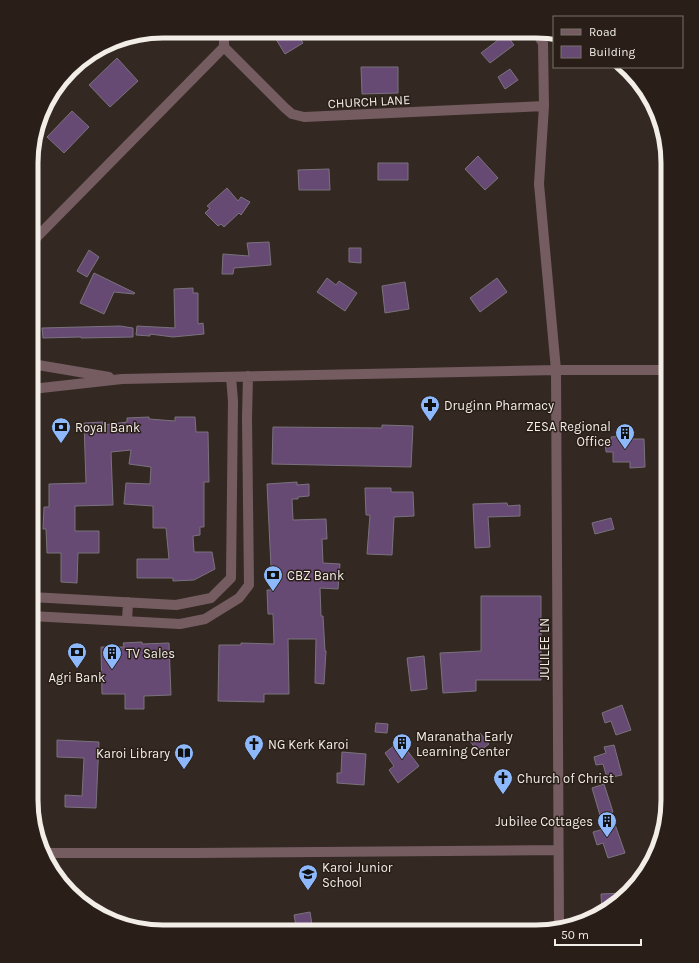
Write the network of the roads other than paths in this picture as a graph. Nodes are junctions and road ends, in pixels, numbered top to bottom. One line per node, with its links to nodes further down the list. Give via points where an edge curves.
1 (224, 38): 3 (street)
2 (540, 38): 4 (street, JULILEE LN, via 543,43)
3 (224, 46): 4 (street, CHURCH LANE, via 285,108 292,114 304,117); 5 (street)
4 (544, 106): 7 (street, JULILEE LN, via 539,184)
5 (38, 236)
6 (38, 365): 11 (street)
7 (556, 370): 8 (street); 10 (street); 19 (street, JULILEE LN)
8 (661, 370)
9 (232, 376): 10 (street); 11 (street); 13 (street)
10 (248, 376): 14 (street)
11 (122, 379): 12 (street)
12 (38, 388)
13 (231, 539): 14 (street); 16 (street, via 231,578 211,598 176,605)
14 (249, 539): 18 (street, via 249,585 235,601 205,619 180,624)
15 (38, 597): 16 (street)
16 (128, 602): 18 (street)
17 (38, 616): 18 (street)
18 (127, 621)
19 (558, 850): 20 (street); 21 (street, JULILEE LN)
20 (50, 853)
21 (559, 923)

